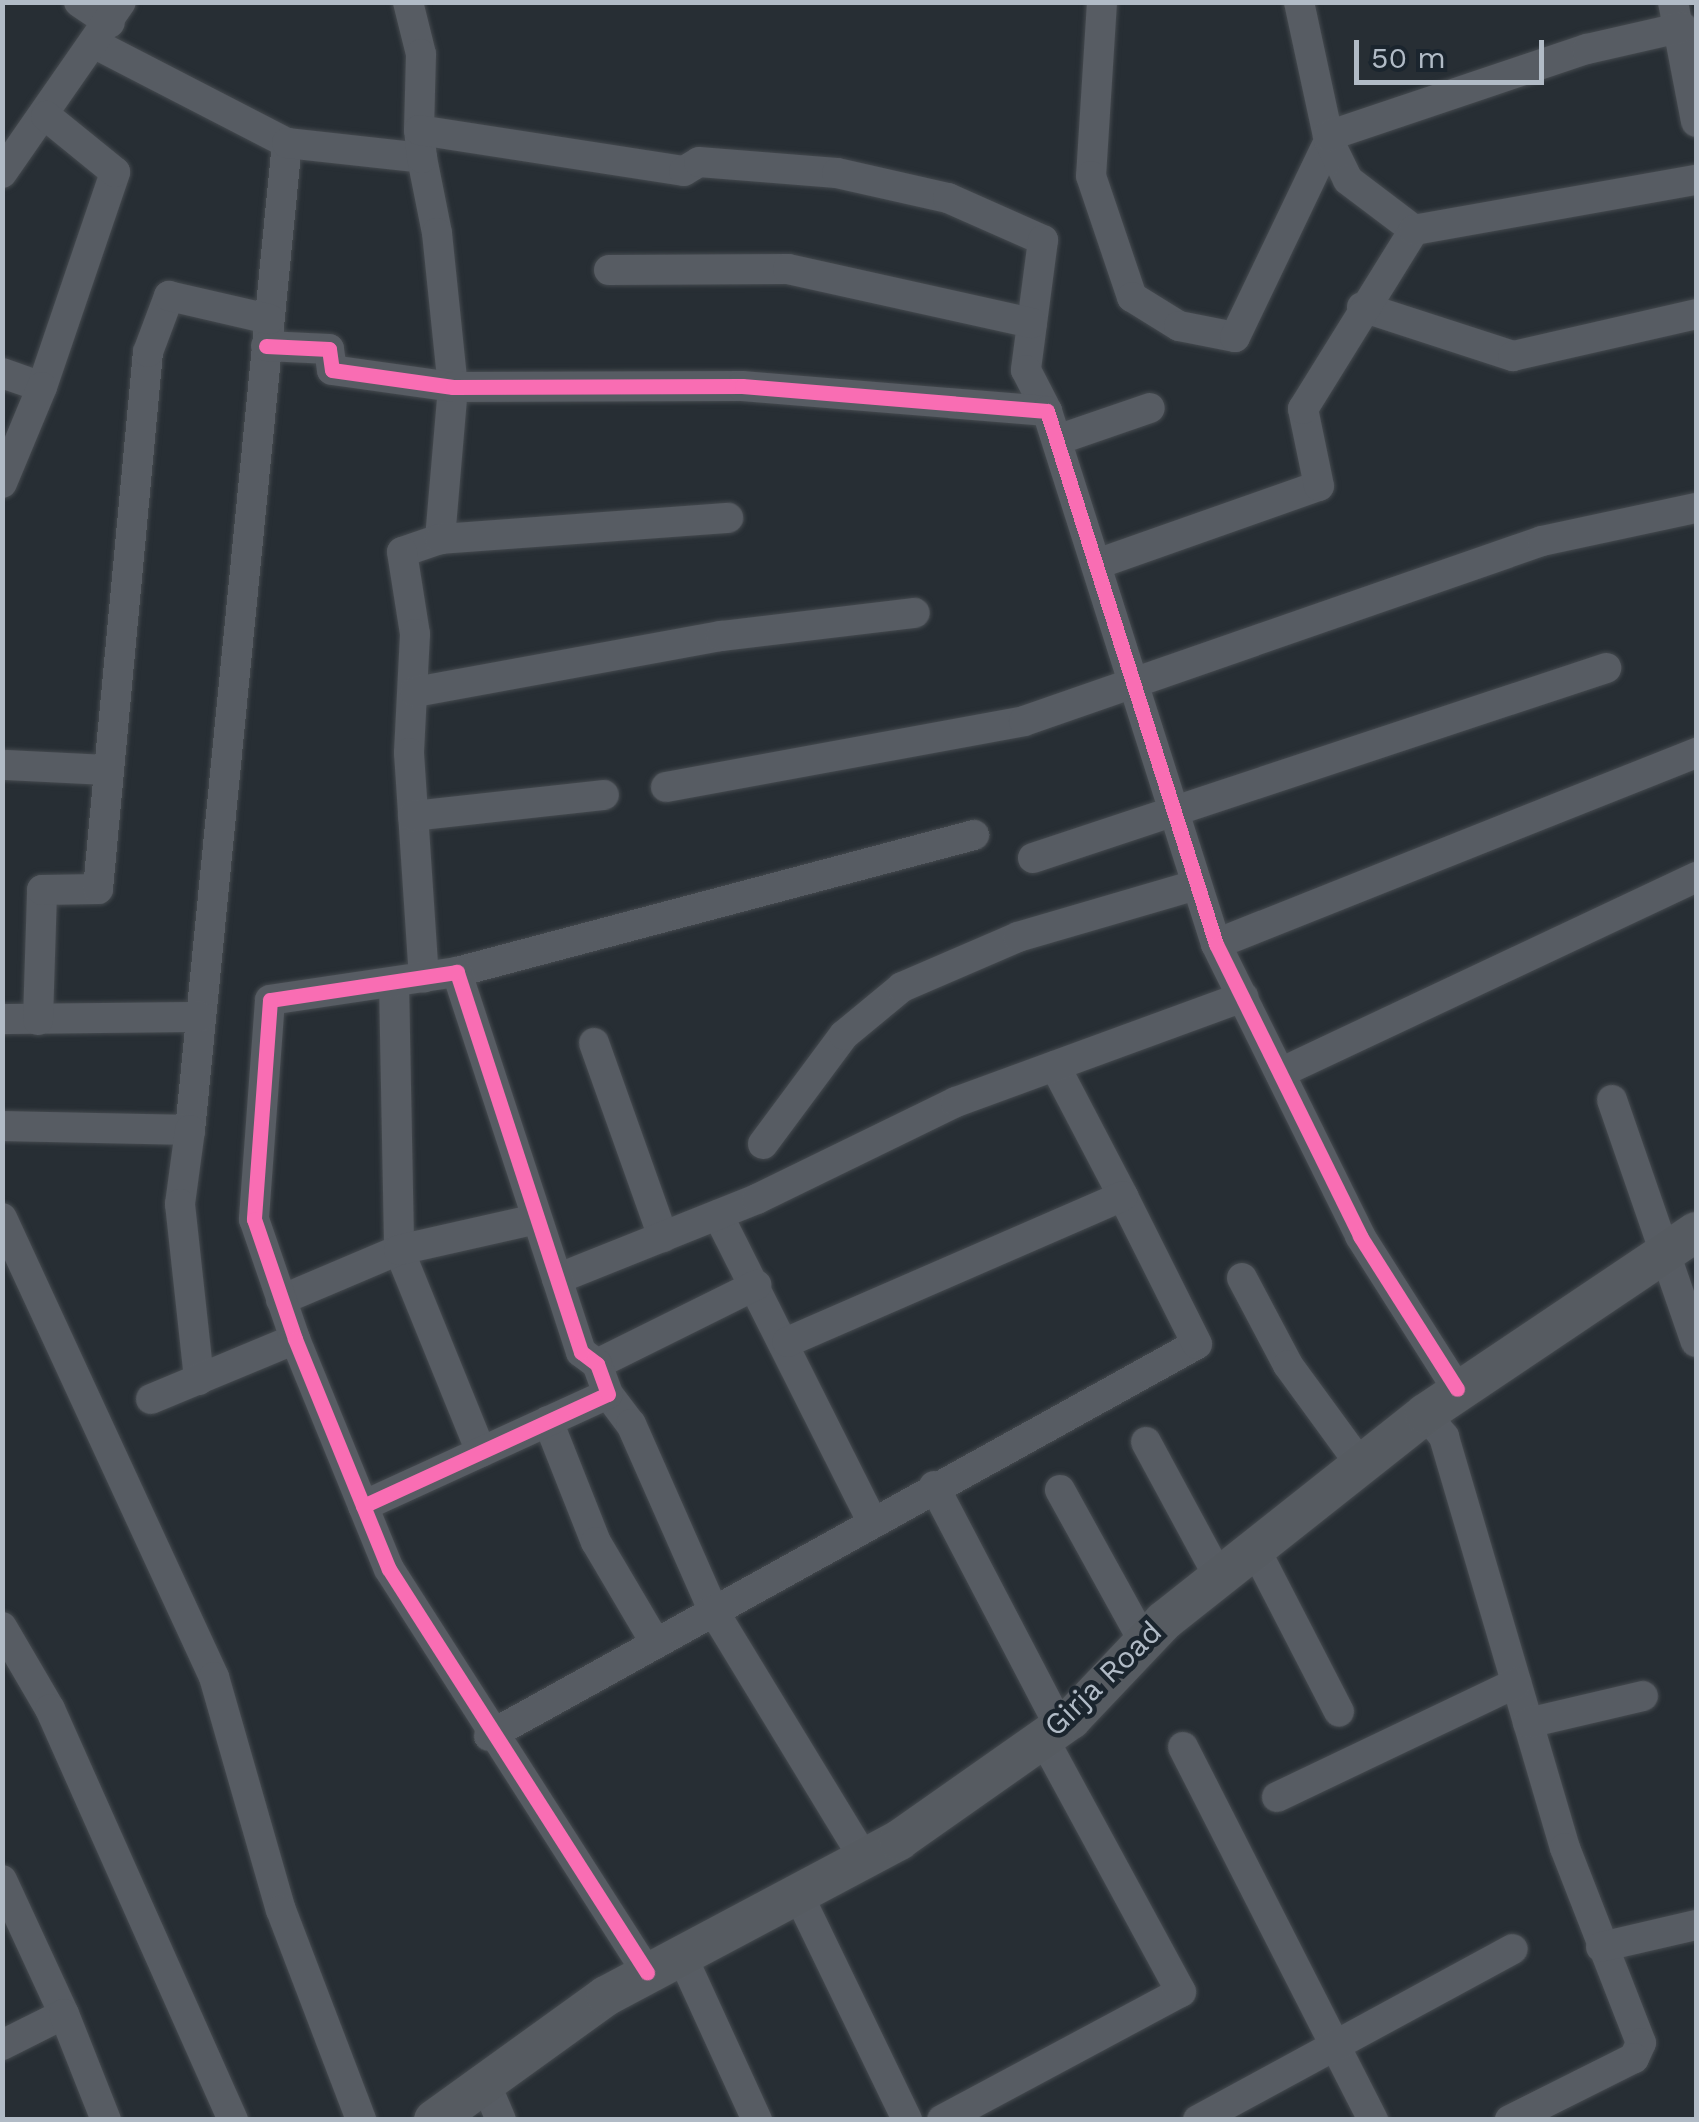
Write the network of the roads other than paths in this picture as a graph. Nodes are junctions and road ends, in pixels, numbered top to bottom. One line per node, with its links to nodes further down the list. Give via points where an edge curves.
1 (79, 2): 6 (street)
2 (408, 2): 11 (street, via 421,54)
3 (1102, 2): 9 (street, via 1092,176 1132,297 1190,332 1235,336)
4 (1299, 2): 9 (street)
5 (1678, 15): 8 (street); 9 (street)
6 (110, 24): 7 (street); 10 (street)
7 (46, 116): 12 (street); 21 (street, via 115,172)
8 (1696, 122)
9 (1329, 139): 14 (street, via 1348,180)
10 (287, 143): 11 (street); 19 (street)
11 (420, 144): 18 (street, via 684,171 698,162 837,173 948,198 1043,240); 22 (street)
12 (2, 173)
13 (1696, 180): 14 (street)
14 (1414, 230): 16 (street)
15 (608, 270): 18 (street, via 788,268)
16 (1362, 307): 17 (street, via 1513,356); 30 (street, via 1304,409 1319,486)
17 (1696, 314)
18 (1032, 323): 24 (street, via 1026,370)
19 (268, 332): 22 (street, via 329,349 332,370); 37 (street, via 169,296 148,352); 50 (street)
20 (2, 373): 21 (street)
21 (42, 387): 26 (street)
22 (453, 387): 24 (street, via 742,386); 29 (street)
23 (1150, 408): 25 (street)
24 (1047, 411): 25 (street)
25 (1056, 440): 30 (street)
26 (2, 482)
27 (1696, 508): 33 (street, via 1542,541)
28 (728, 518): 29 (street)
29 (440, 539): 34 (street, via 402,552)
30 (1096, 564): 33 (street)
31 (915, 614): 34 (street, via 683,642)
32 (1606, 668): 41 (street)
33 (1137, 688): 38 (street, via 1024,721); 41 (street)
34 (414, 692): 40 (street)
35 (1696, 753): 46 (street)
36 (6, 765): 37 (street)
37 (106, 770): 52 (street, via 98,889 42,890)
38 (666, 787)
39 (604, 795): 40 (street)
40 (413, 816): 48 (street)
41 (1170, 818): 43 (street); 45 (street)
42 (974, 835): 47 (street)
43 (1033, 858)
44 (1696, 877): 55 (street)
45 (1192, 886): 46 (street); 59 (street, via 1018,937 902,987 844,1034)
46 (1216, 944): 49 (street)
47 (457, 972): 48 (street); 63 (street)
48 (409, 979): 66 (street); 70 (street, via 270,1000 254,1219)
49 (1243, 997): 54 (street); 55 (street)
50 (200, 1018): 52 (street); 58 (street)
51 (2, 1019): 52 (street)
52 (38, 1020)
53 (594, 1043): 64 (street)
54 (1054, 1066): 60 (street); 61 (street)
55 (1280, 1072): 76 (street, via 1360,1236)
56 (1612, 1100): 65 (street)
57 (2, 1126): 58 (street)
58 (190, 1130): 75 (street, via 180,1204)
59 (764, 1144)
60 (1123, 1196): 72 (street); 84 (street, via 1197,1344)
61 (718, 1214): 64 (street); 69 (street)
62 (2, 1218): 116 (street, via 214,1676 282,1910)
63 (538, 1218): 66 (street); 68 (street)
64 (662, 1237): 68 (street)
65 (1679, 1241): 73 (street); 76 (main road, Girja Road)
66 (399, 1250): 70 (street); 82 (street)
67 (1242, 1278): 83 (street, via 1288,1365)
68 (558, 1280): 74 (street, via 581,1352)
69 (756, 1285): 72 (street); 74 (street)
70 (282, 1300): 71 (street)
71 (295, 1340): 75 (street); 86 (street)
72 (787, 1342): 87 (street)
73 (1696, 1342)
74 (597, 1364): 77 (street)
75 (199, 1380): 78 (street)
76 (1458, 1390): 79 (main road, Girja Road)
77 (608, 1394): 80 (street); 90 (street, via 631,1424)
78 (151, 1399)
79 (1425, 1414): 83 (main road, Girja Road); 94 (street, via 1444,1437)
80 (548, 1421): 82 (street); 92 (street, via 596,1542)
81 (1146, 1442): 89 (street)
82 (481, 1452): 86 (street)
83 (1360, 1464): 88 (main road, Girja Road)
84 (934, 1486): 87 (street); 98 (street)
85 (1060, 1490): 93 (street)
86 (363, 1506): 99 (street, via 389,1569)
87 (872, 1521): 90 (street)
88 (1255, 1548): 89 (main road, Girja Road); 96 (street)
89 (1220, 1577): 93 (main road, Girja Road)
90 (713, 1610): 92 (street); 102 (street)
91 (2, 1627): 115 (street, via 50,1709)
92 (656, 1642): 99 (street)
93 (1144, 1642): 98 (main road, Girja Road)
94 (1516, 1683): 97 (street); 101 (street)
95 (1643, 1696): 97 (street)
96 (1339, 1712)
97 (1528, 1723): 106 (street)
98 (1051, 1732): 102 (main road, Girja Road); 121 (street, via 1181,1992)
99 (489, 1736): 109 (street)
100 (1182, 1747): 112 (street)
101 (1277, 1797)
102 (864, 1858): 104 (main road, Girja Road)
103 (2, 1880): 110 (street)
104 (797, 1892): 108 (main road, Girja Road); 120 (street)
105 (1696, 1925): 106 (street)
106 (1602, 1947): 124 (street, via 1641,2052)
107 (1513, 1949): 112 (street)
108 (681, 1954): 109 (main road, Girja Road); 119 (street)
109 (646, 1973): 113 (main road, Girja Road)
110 (64, 2014): 111 (street); 114 (street)
111 (2, 2045)
112 (1338, 2051): 122 (street); 123 (street)
113 (484, 2080): 117 (main road, Girja Road); 118 (street)
114 (106, 2120)
115 (233, 2120)
116 (361, 2120)
117 (434, 2120)
118 (501, 2120)
119 (757, 2120)
120 (908, 2120)
121 (942, 2120)
122 (1198, 2120)
123 (1373, 2120)
124 (1510, 2120)

